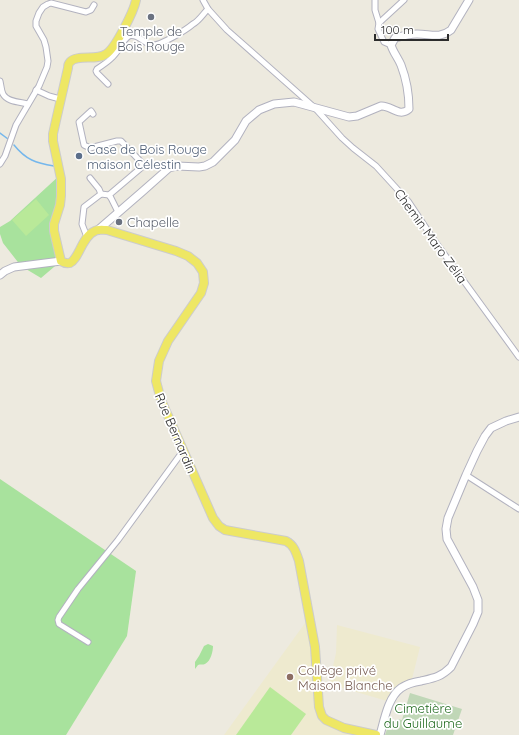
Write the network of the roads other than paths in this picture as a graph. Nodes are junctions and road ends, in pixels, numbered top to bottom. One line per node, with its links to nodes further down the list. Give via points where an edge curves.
1 (136, 0): 13 (main road, via 132,14 113,48 98,58 77,58 70,62)
2 (203, 0): 7 (street, Chemin Maro Zélia)
3 (375, 0): 8 (street)
4 (404, 0): 8 (street)
5 (469, 0): 9 (street, via 452,30 447,33 436,36 402,36 395,38)
6 (94, 5): 12 (street, via 86,12 51,3 43,7 36,18 36,26 44,40 48,61)
7 (208, 9): 11 (street, via 194,24 158,44 148,44 139,37 129,36 112,59 96,71); 15 (street, Chemin Maro Zélia, via 223,26)
8 (379, 23): 9 (street, via 378,29 384,42)
9 (391, 45): 15 (street, via 406,84 409,109 401,113 390,107 381,106 349,117)
10 (0, 81): 14 (street, via 2,92 8,100)
11 (108, 84)
12 (36, 90): 13 (street); 14 (street)
13 (60, 99): 24 (main road, via 53,141 61,179 60,205 54,224)
14 (28, 104): 17 (street)
15 (315, 108): 21 (street, via 294,102 274,104 259,110 246,121 235,140 213,162 199,167 169,168); 26 (street, Chemin Maro Zélia, via 342,138 376,166 408,201)
16 (93, 114): 20 (street, via 91,111 79,122 84,145 90,148 121,141 142,163 142,167)
17 (0, 164)
18 (90, 178): 19 (street)
19 (101, 194): 20 (street); 23 (street, via 84,207 82,224)
20 (108, 196): 21 (street)
21 (118, 212): 22 (street)
22 (98, 230): 23 (main road); 28 (main road, Rue Bernardin, via 107,230 176,251 198,263 203,272 204,283 201,293 168,341 156,381 161,400)
23 (87, 237): 24 (main road, via 74,260 70,263)
24 (61, 261): 25 (street, via 21,266)
25 (0, 275)
26 (519, 357)
27 (519, 417): 29 (street, via 491,428)
28 (183, 451): 31 (street, via 59,617 59,624); 32 (main road, Rue Bernardin, via 219,526 225,530 286,541 292,545 299,561 312,627 322,716 344,728)
29 (466, 475): 30 (street); 33 (street, via 448,518 446,534 473,587 478,600 478,612 451,667 436,678 408,684 396,692 389,705)
30 (519, 509)
31 (88, 642)
32 (376, 735)
33 (380, 735)

